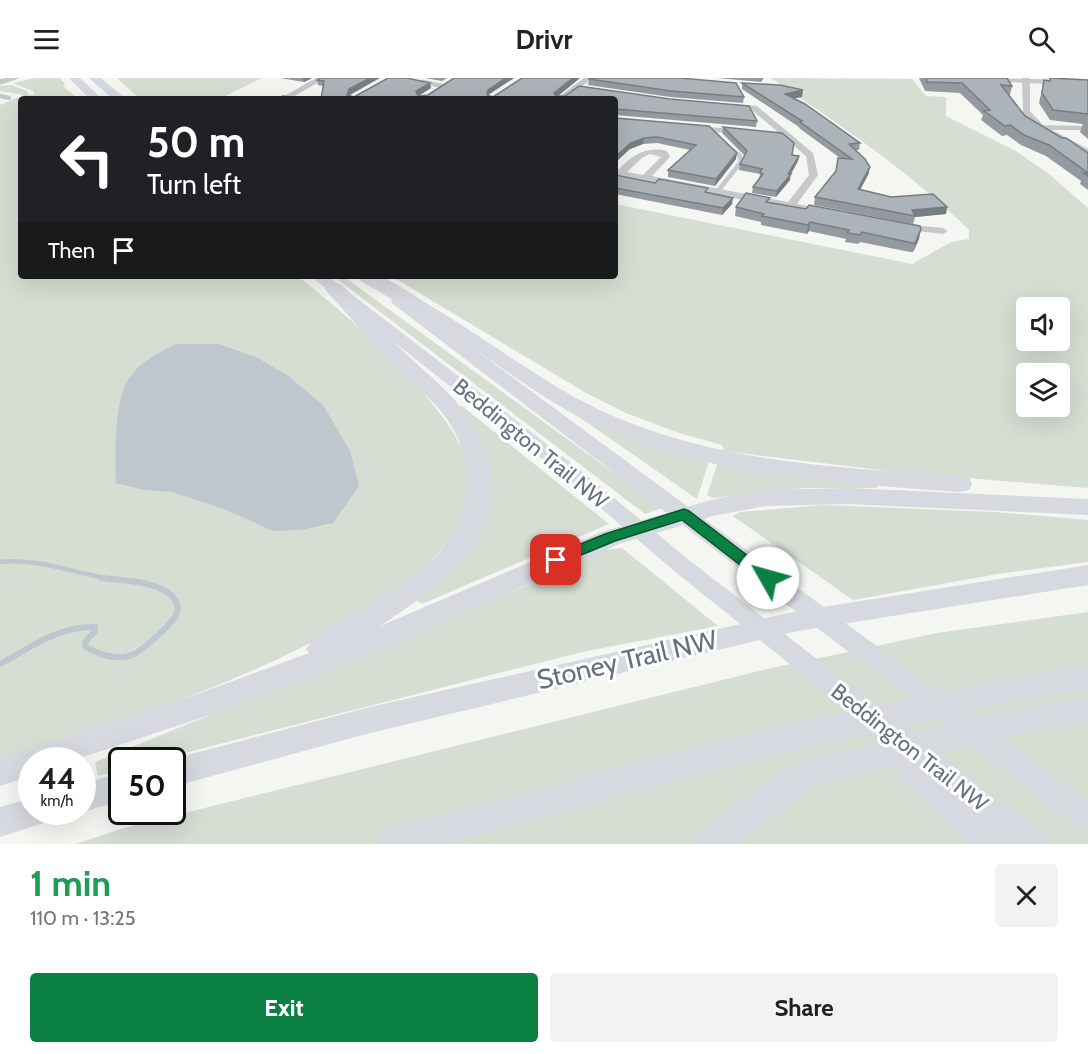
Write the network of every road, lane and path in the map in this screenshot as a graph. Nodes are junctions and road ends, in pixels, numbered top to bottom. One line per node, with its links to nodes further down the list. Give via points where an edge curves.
1 (15, 78): 9 (street)
2 (74, 78): 16 (main road)
3 (94, 78): 17 (main road)
4 (322, 78): 18 (street)
5 (589, 78): 12 (street)
6 (988, 78): 7 (street)
7 (1026, 79): 10 (street); 22 (street, via 1026,112)
8 (412, 80): 11 (lane)
9 (0, 82)
10 (1088, 83)
11 (446, 84): 14 (street)
12 (577, 87): 13 (street); 19 (street)
13 (588, 89)
14 (429, 95)
15 (0, 96): 20 (lane)
16 (93, 96)
17 (116, 96)
18 (289, 96)
19 (564, 96)
20 (9, 98)
21 (723, 105): 28 (street, via 754,108)
22 (1041, 127): 24 (street); 31 (street)
23 (701, 128): 25 (lane)
24 (1088, 128)
25 (712, 129): 26 (lane); 29 (lane)
26 (744, 132)
27 (775, 134): 28 (lane)
28 (785, 134): 36 (street, via 810,155 814,175)
29 (719, 138)
30 (725, 144): 35 (lane, via 742,159)
31 (1088, 152)
32 (618, 172): 34 (street, via 643,152 664,153 666,157)
33 (618, 173): 34 (street)
34 (645, 178): 35 (street)
35 (717, 192): 36 (street)
36 (790, 206): 37 (street)
37 (837, 214)
38 (896, 226): 39 (street)
39 (943, 231)
40 (370, 279): 45 (main road, Beddington Trail NW)
41 (371, 279): 43 (highway, via 556,394 640,435 714,456 764,465)
42 (327, 282): 46 (main road, Beddington Trail NW); 48 (highway, via 460,422 477,457 481,492 470,528 440,569 396,602 324,646)
43 (1088, 493)
44 (1088, 507): 45 (highway, via 806,496 739,502)
45 (684, 514): 46 (highway); 57 (main road, Beddington Trail NW)
46 (638, 529): 48 (highway, via 577,550 375,639); 51 (main road, Beddington Trail NW)
47 (1088, 575): 54 (highway, Stoney Trail NW, via 798,621 370,720)
48 (302, 666): 52 (highway, via 202,705)
49 (1088, 677): 60 (highway, via 1003,691 705,759)
50 (1088, 709): 61 (highway, via 1021,721 815,771 782,790)
51 (887, 730): 59 (highway, via 911,769)
52 (75, 747)
53 (18, 766): 55 (highway)
54 (186, 769)
55 (0, 772)
56 (18, 817): 58 (highway)
57 (1088, 818)
58 (0, 822)
59 (987, 827): 62 (main road)
60 (393, 844)
61 (712, 844)
62 (1034, 844)

